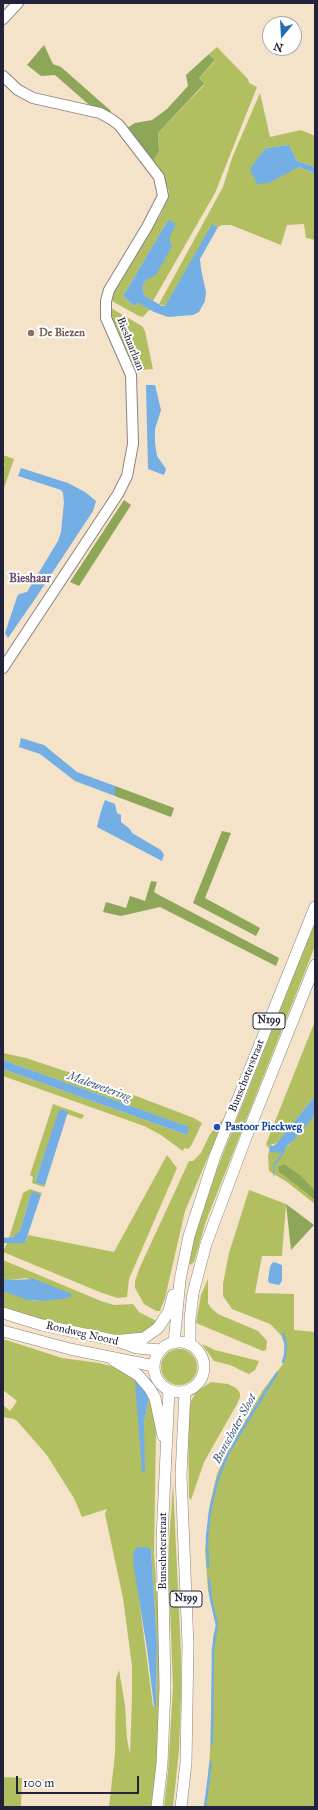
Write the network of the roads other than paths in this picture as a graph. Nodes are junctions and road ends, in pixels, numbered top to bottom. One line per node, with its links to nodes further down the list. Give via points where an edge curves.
1 (18, 3): 2 (street)
2 (3, 19)
3 (3, 76): 4 (street, Bieshaarlaan, via 18,90 33,98 100,113 111,119 119,125 159,177 163,196 109,290 106,301 106,318 131,375 133,444 126,476 118,494)
4 (3, 668)
5 (315, 907): 7 (main road, Bunschoterstraat / N199, via 215,1156 189,1236)
6 (315, 966): 12 (main road, Bunschoterstraat / N199, via 236,1163 199,1267 191,1306)
7 (180, 1280): 10 (main road, via 166,1317 158,1328 138,1340); 11 (main road, Bunschoterstraat / N199)
8 (3, 1313): 10 (main road, Rondweg Noord, via 42,1325)
9 (3, 1331): 14 (main road, Rondweg Noord)
10 (117, 1341): 13 (main road, Rondweg Noord, via 137,1348)
11 (174, 1343): 12 (main road); 13 (main road)
12 (190, 1344): 17 (main road, via 200,1353 204,1371 197,1386)
13 (161, 1350): 15 (main road)
14 (107, 1357): 15 (main road, Rondweg Noord); 18 (main road, via 138,1375 150,1388 157,1406)
15 (154, 1366): 16 (main road, via 158,1381)
16 (170, 1390): 17 (main road); 18 (main road, Bunschoterstraat / N199)
17 (185, 1392): 20 (main road, Bunschoterstraat / N199, via 181,1475 188,1645 186,1764)
18 (167, 1455): 19 (main road, Bunschoterstraat / N199, via 162,1539 165,1686 162,1764)
19 (157, 1807)
20 (181, 1807)

